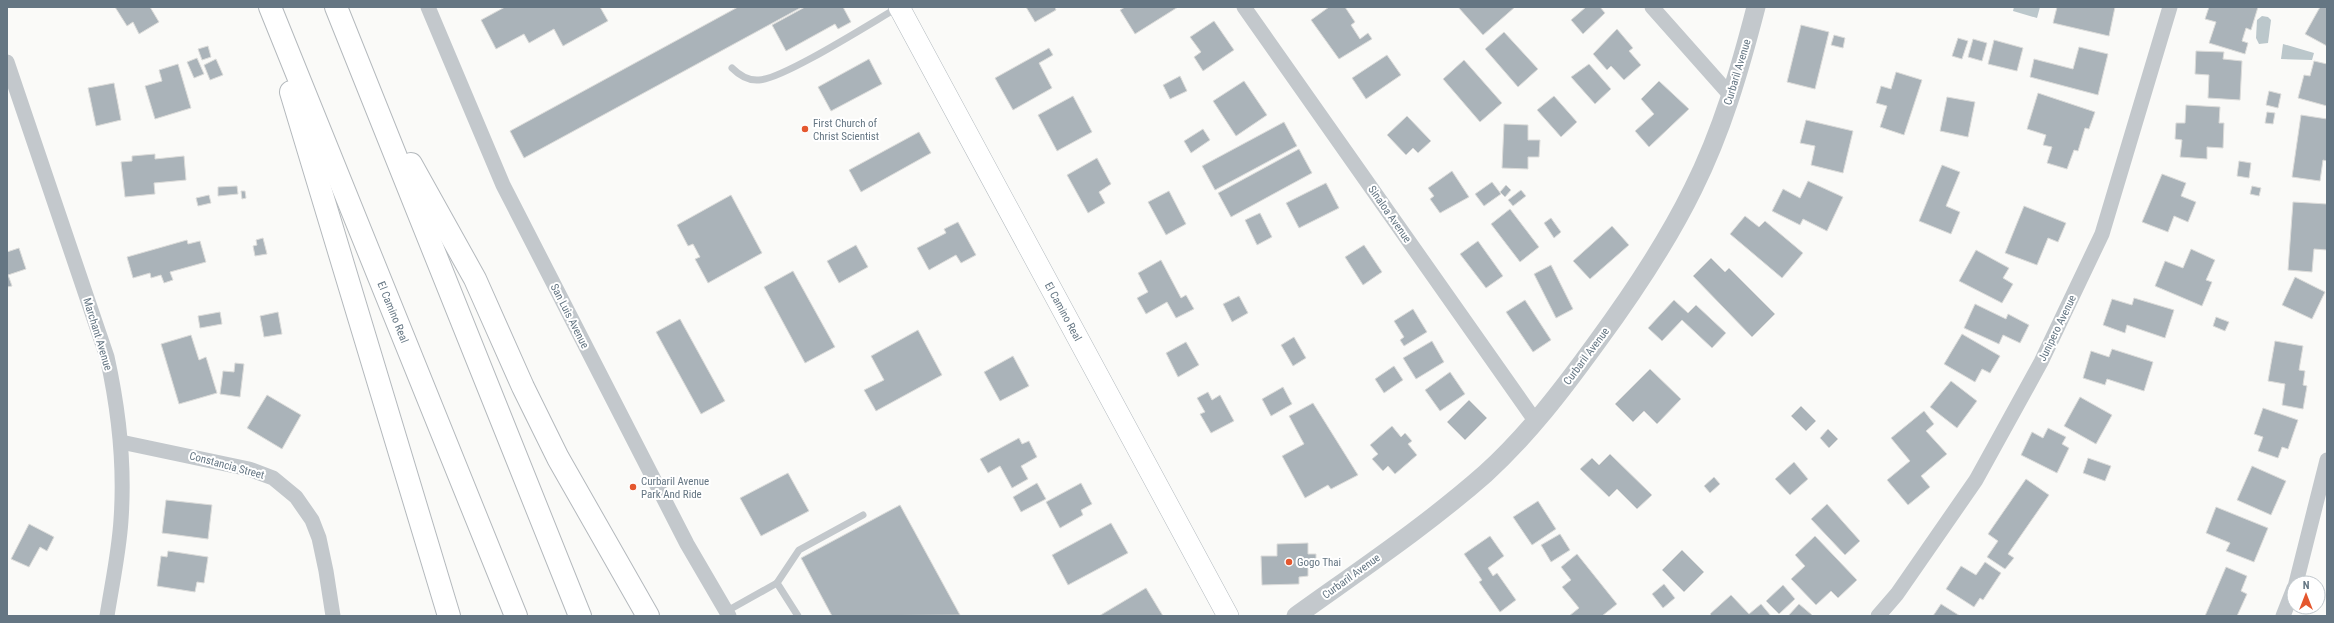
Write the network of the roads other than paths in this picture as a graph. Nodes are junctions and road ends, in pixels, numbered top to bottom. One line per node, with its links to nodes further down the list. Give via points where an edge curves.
1 (266, 7): 23 (highway)
2 (270, 7): 24 (highway, El Camino Real)
3 (336, 7): 12 (highway)
4 (428, 7): 20 (street, San Luis Avenue, via 503,185 687,544)
5 (899, 7): 11 (lane, via 791,68 766,79 748,79); 28 (main road, El Camino Real)
6 (1244, 7): 14 (street, Sinaloa Avenue)
7 (1652, 7): 13 (street)
8 (1756, 7): 13 (street, Curbaril Avenue)
9 (2170, 7): 30 (street, Junipero Avenue, via 2102,234 2041,362 1976,480 1898,594)
10 (7, 62): 15 (street, Marchant Avenue, via 107,357 116,398)
11 (732, 68)
12 (365, 80): 25 (highway); 26 (highway, via 475,279 558,458)
13 (1731, 96): 14 (street, Curbaril Avenue, via 1694,188 1648,270 1591,351)
14 (1536, 422): 29 (street, Curbaril Avenue, via 1479,478 1369,564)
15 (121, 442): 21 (street, Marchant Avenue, via 121,520); 22 (street, Constancia Street, via 249,469 273,478 296,497 312,520 324,558)
16 (2327, 460): 18 (street)
17 (863, 515): 19 (lane, via 799,550)
18 (2298, 575)
19 (777, 583): 20 (lane); 27 (lane)
20 (728, 614)
21 (107, 616)
22 (333, 616)
23 (449, 616)
24 (516, 616)
25 (580, 616)
26 (648, 616)
27 (798, 616)
28 (1228, 616)
29 (1296, 616)
30 (1878, 616)

